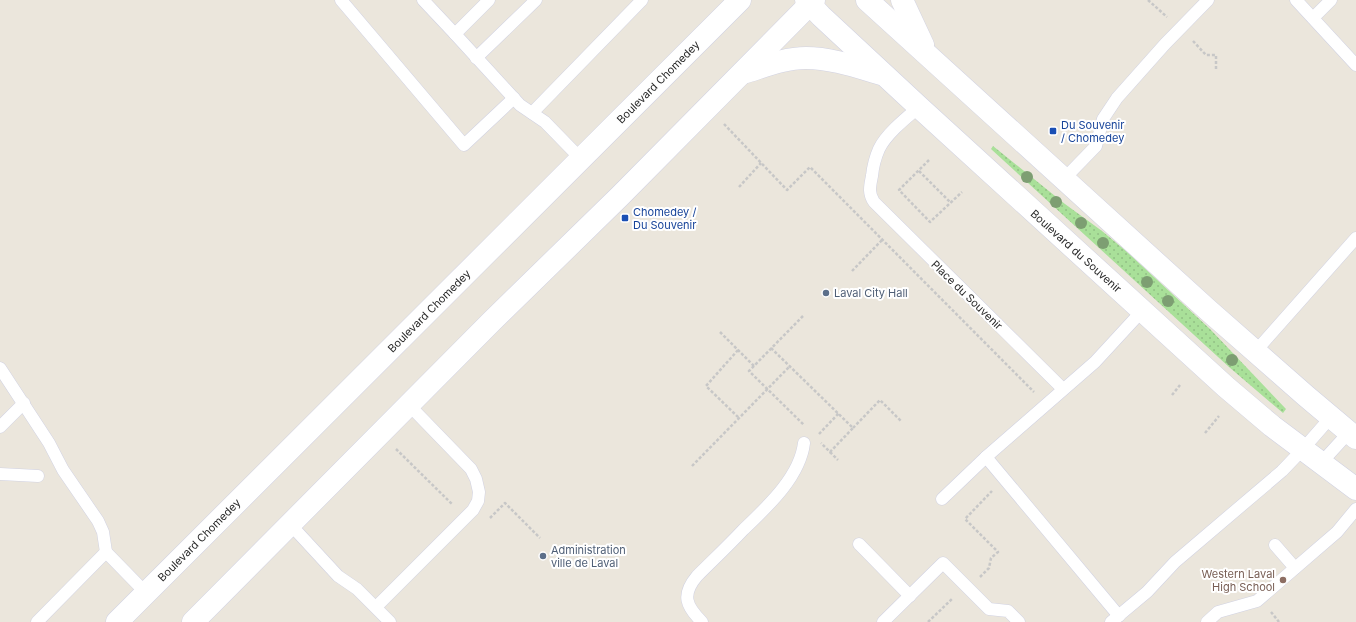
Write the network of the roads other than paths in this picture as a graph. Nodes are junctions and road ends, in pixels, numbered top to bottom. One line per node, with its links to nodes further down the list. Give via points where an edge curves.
1 (341, 0): 20 (lane, via 464,145)
2 (423, 0): 14 (lane)
3 (489, 0): 14 (lane)
4 (536, 0): 16 (lane)
5 (642, 0): 22 (lane)
6 (740, 0): 23 (street, Boulevard Chomedey)
7 (866, 0): 15 (street)
8 (902, 0): 15 (street)
9 (1208, 0): 24 (lane, via 1117,98 1103,119 1096,146)
10 (1296, 0): 13 (lane)
11 (1331, 0): 13 (lane)
12 (810, 1): 18 (street); 19 (street, Boulevard du Souvenir, via 821,16)
13 (1313, 18): 17 (lane)
14 (455, 34): 16 (lane)
15 (928, 55): 24 (street)
16 (476, 58): 20 (lane)
17 (1356, 64)
18 (741, 74): 19 (street, via 778,62 806,58); 31 (street)
19 (884, 74): 21 (street, Boulevard du Souvenir)
20 (514, 98): 22 (lane)
21 (919, 107): 26 (street, Boulevard du Souvenir); 29 (lane, Place du Souvenir, via 884,140 879,148 870,197)
22 (532, 113): 23 (lane, via 545,122)
23 (581, 159): 49 (street, Boulevard Chomedey)
24 (1064, 180): 27 (street)
25 (1356, 238): 27 (lane)
26 (1142, 311): 29 (lane, via 1096,362); 36 (street, Boulevard du Souvenir, via 1272,426)
27 (1255, 352): 32 (street)
28 (0, 368): 30 (lane)
29 (1063, 389): 37 (lane)
30 (24, 404): 33 (lane); 47 (lane, via 103,532)
31 (409, 405): 44 (street); 51 (lane, via 466,463 476,479 478,501 470,514)
32 (1331, 417): 34 (street); 36 (lane)
33 (0, 427)
34 (1354, 432): 38 (lane)
35 (804, 443): 57 (lane, via 798,465 771,503 690,584 687,601 690,609)
36 (1303, 449): 38 (street, Boulevard du Souvenir); 52 (lane, via 1282,471 1175,562 1147,592)
37 (986, 457): 42 (lane); 52 (lane)
38 (1321, 463): 41 (street, Boulevard du Souvenir)
39 (0, 474): 40 (lane)
40 (38, 476)
41 (1356, 489)
42 (942, 499)
43 (1356, 509): 48 (lane, via 1337,532)
44 (290, 524): 51 (lane, via 338,576); 55 (street)
45 (859, 544): 50 (lane)
46 (1275, 545): 48 (lane)
47 (106, 552): 49 (lane); 53 (lane)
48 (1295, 568): 60 (lane, via 1257,601 1218,612)
49 (146, 593): 54 (street, Boulevard Chomedey)
50 (910, 596): 58 (lane); 59 (lane, via 943,563 989,609 1008,611)
51 (376, 607): 56 (lane)
52 (1115, 619)
53 (37, 622)
54 (117, 622)
55 (193, 622)
56 (390, 622)
57 (702, 622)
58 (883, 622)
59 (1019, 622)
60 (1207, 622)

